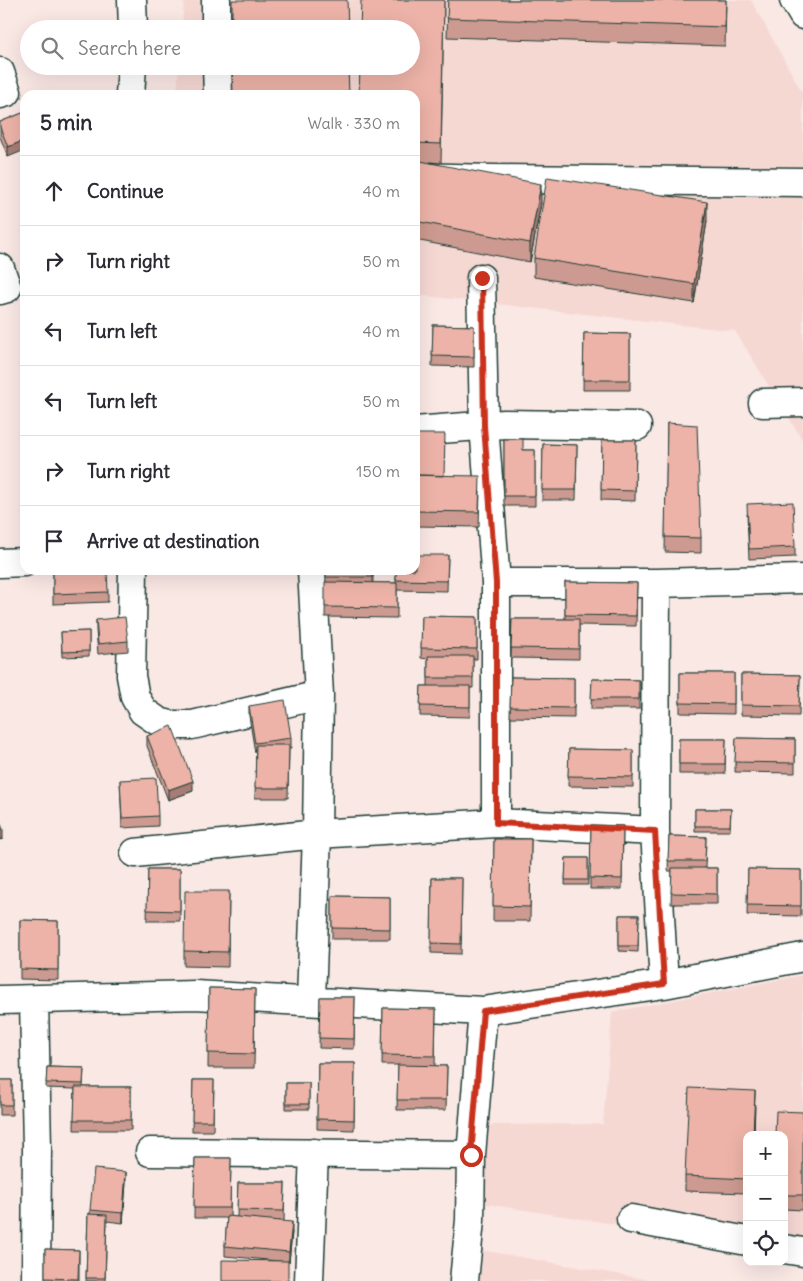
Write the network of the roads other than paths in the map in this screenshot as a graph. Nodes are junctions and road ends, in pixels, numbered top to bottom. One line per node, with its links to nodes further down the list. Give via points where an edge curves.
1 (132, 0): 5 (street)
2 (216, 0): 6 (street)
3 (794, 0): 4 (street)
4 (803, 15)
5 (133, 20)
6 (216, 20)
7 (0, 72): 12 (street, via 6,92)
8 (131, 75): 10 (street)
9 (217, 75): 11 (street)
10 (130, 90)
11 (218, 90)
12 (0, 94)
13 (420, 177): 14 (street)
14 (803, 182)
15 (0, 268): 17 (street, via 7,288)
16 (482, 278): 20 (street)
17 (0, 290)
18 (803, 402): 19 (street)
19 (764, 403)
20 (484, 426): 21 (street); 22 (street); 28 (street)
21 (637, 426)
22 (420, 431)
23 (20, 562): 24 (street)
24 (0, 563)
25 (133, 575): 30 (street, via 134,697 143,711 159,722 171,726 192,725)
26 (312, 575): 30 (street)
27 (803, 579): 29 (street)
28 (496, 583): 29 (street); 31 (street)
29 (656, 583): 32 (street)
30 (319, 695): 33 (street)
31 (496, 823): 32 (street); 33 (street)
32 (655, 831): 36 (street)
33 (317, 834): 34 (street); 39 (street)
34 (135, 853)
35 (803, 957): 36 (street)
36 (664, 984): 40 (street)
37 (0, 1000): 38 (street)
38 (34, 1000): 39 (street, via 195,995); 48 (street)
39 (311, 1000): 40 (street)
40 (483, 1011): 43 (street)
41 (150, 1152): 42 (street)
42 (314, 1153): 43 (street); 49 (street)
43 (471, 1155): 50 (street, via 470,1220)
44 (632, 1219): 45 (street)
45 (743, 1240)
46 (788, 1250): 47 (street)
47 (803, 1252)
48 (36, 1281)
49 (309, 1281)
50 (464, 1281)

